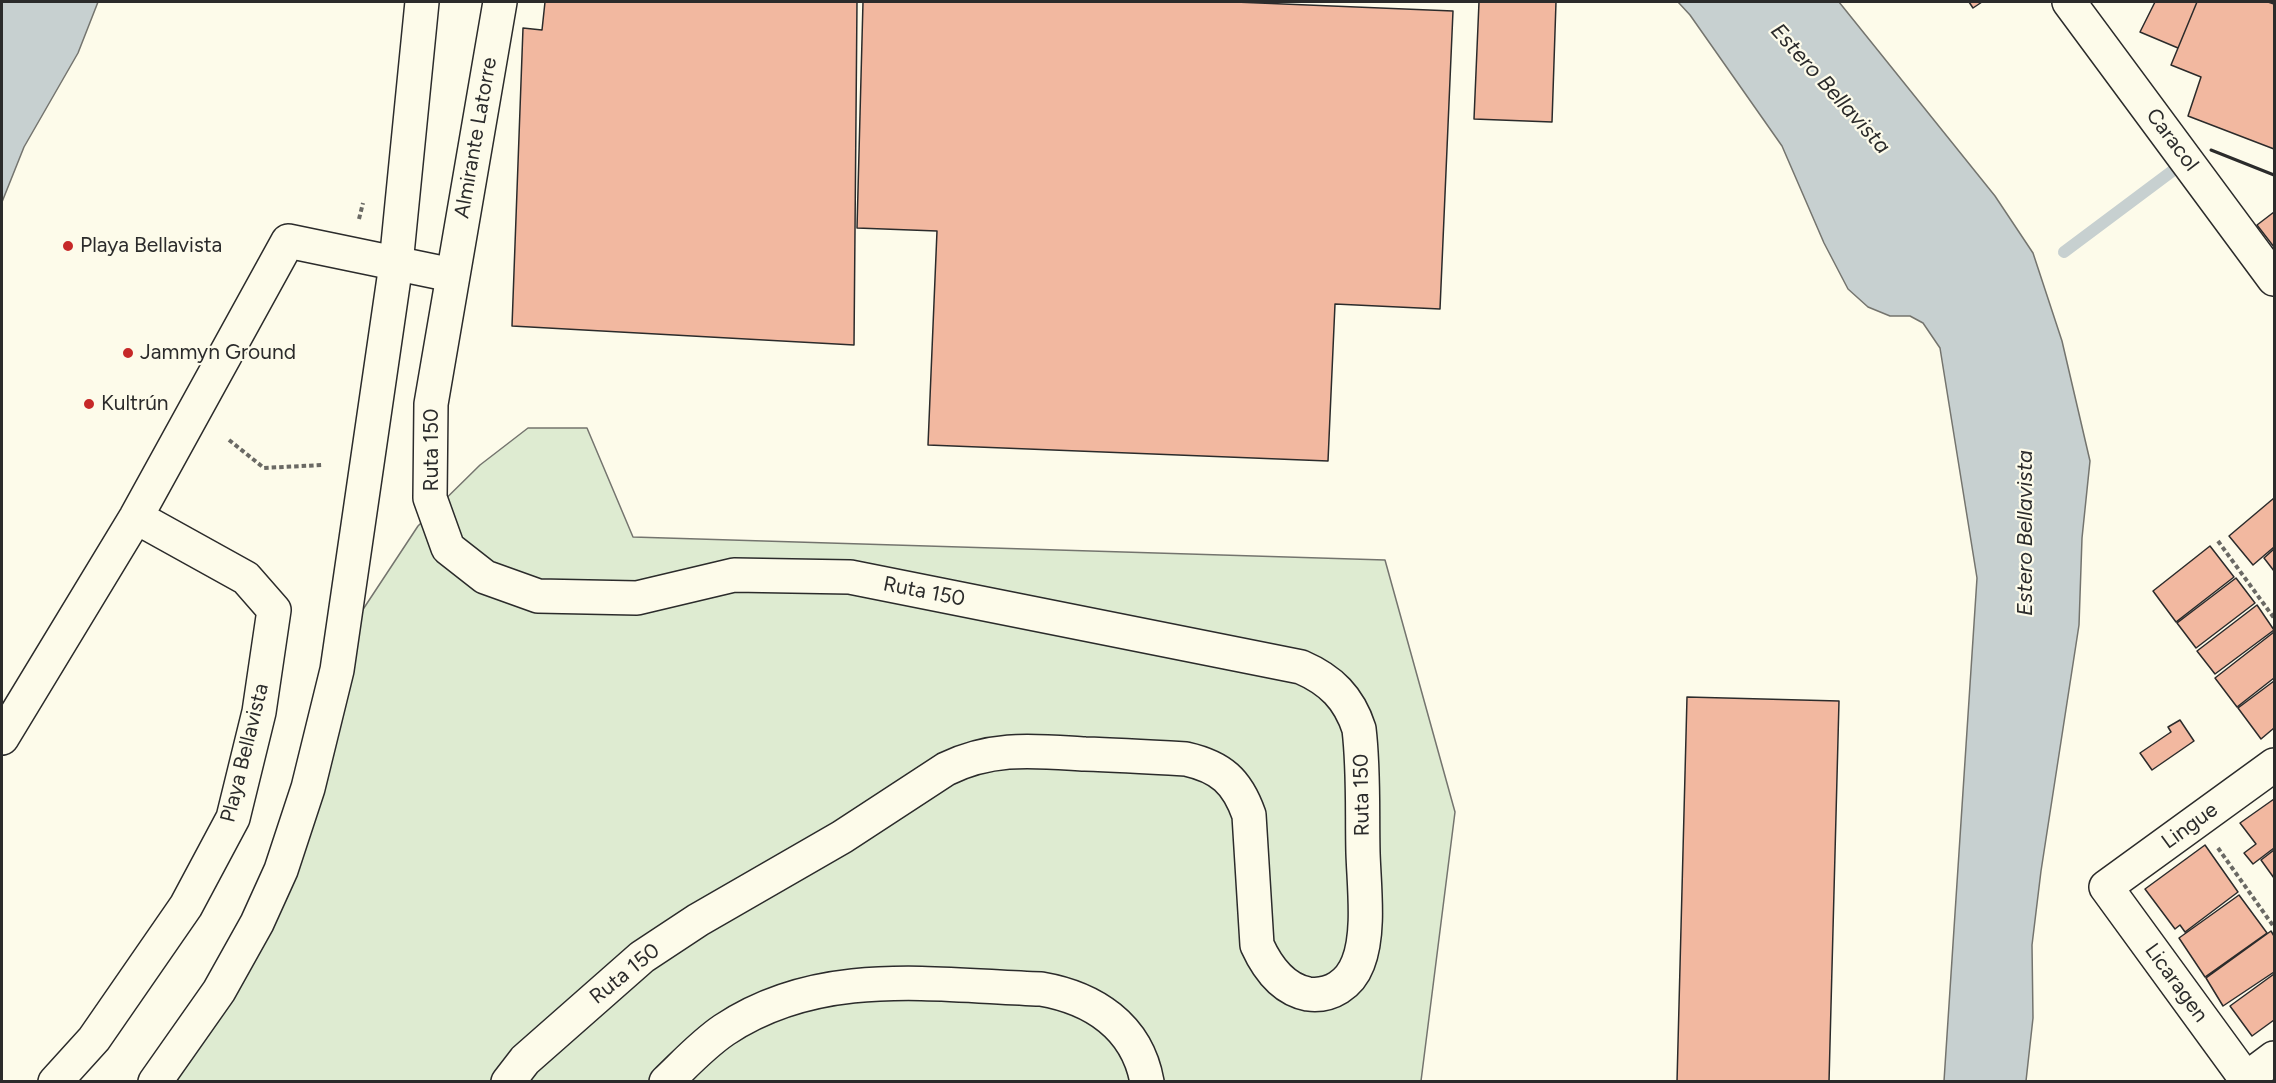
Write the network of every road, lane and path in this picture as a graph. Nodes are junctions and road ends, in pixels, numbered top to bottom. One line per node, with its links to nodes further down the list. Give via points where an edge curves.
1 (422, 2): 4 (main road)
2 (500, 2): 5 (main road, Almirante Latorre)
3 (2068, 2): 6 (main road, Caracol)
4 (396, 264): 5 (main road); 9 (main road, via 288,241); 19 (main road, via 337,670 308,788 281,870 257,923 219,991)
5 (452, 275): 20 (main road, Ruta 150, via 431,404 430,498 448,548 485,577 538,596 637,598 734,575 850,577 1301,667 1334,685 1346,699 1354,713 1361,745 1362,949 1354,974 1334,991 1320,996 1304,993 1276,976 1264,962 1257,945 1249,815 1231,781 1217,770 1186,759 1004,751 964,760 946,769 842,837 642,957 525,1060)
6 (2274, 279)
7 (229, 440): 8 (path, via 264,468)
8 (322, 465)
9 (136, 517): 12 (main road); 18 (main road, Playa Bellavista, via 246,578 274,610 259,712 233,818 186,906 94,1039)
10 (2217, 541): 11 (path)
11 (2274, 618)
12 (2, 738)
13 (2274, 765): 14 (main road, Lingue)
14 (2198, 820): 15 (main road, Lingue); 16 (path)
15 (2106, 887): 17 (main road, Licaragen, via 2246,1079)
16 (2274, 927)
17 (2274, 1058)
18 (55, 1082)
19 (155, 1082)
20 (508, 1082)
21 (666, 1082): 22 (main road, via 697,1051 754,1012 823,989 900,984 1041,989 1083,1000 1101,1009 1129,1037)
22 (1147, 1082)

